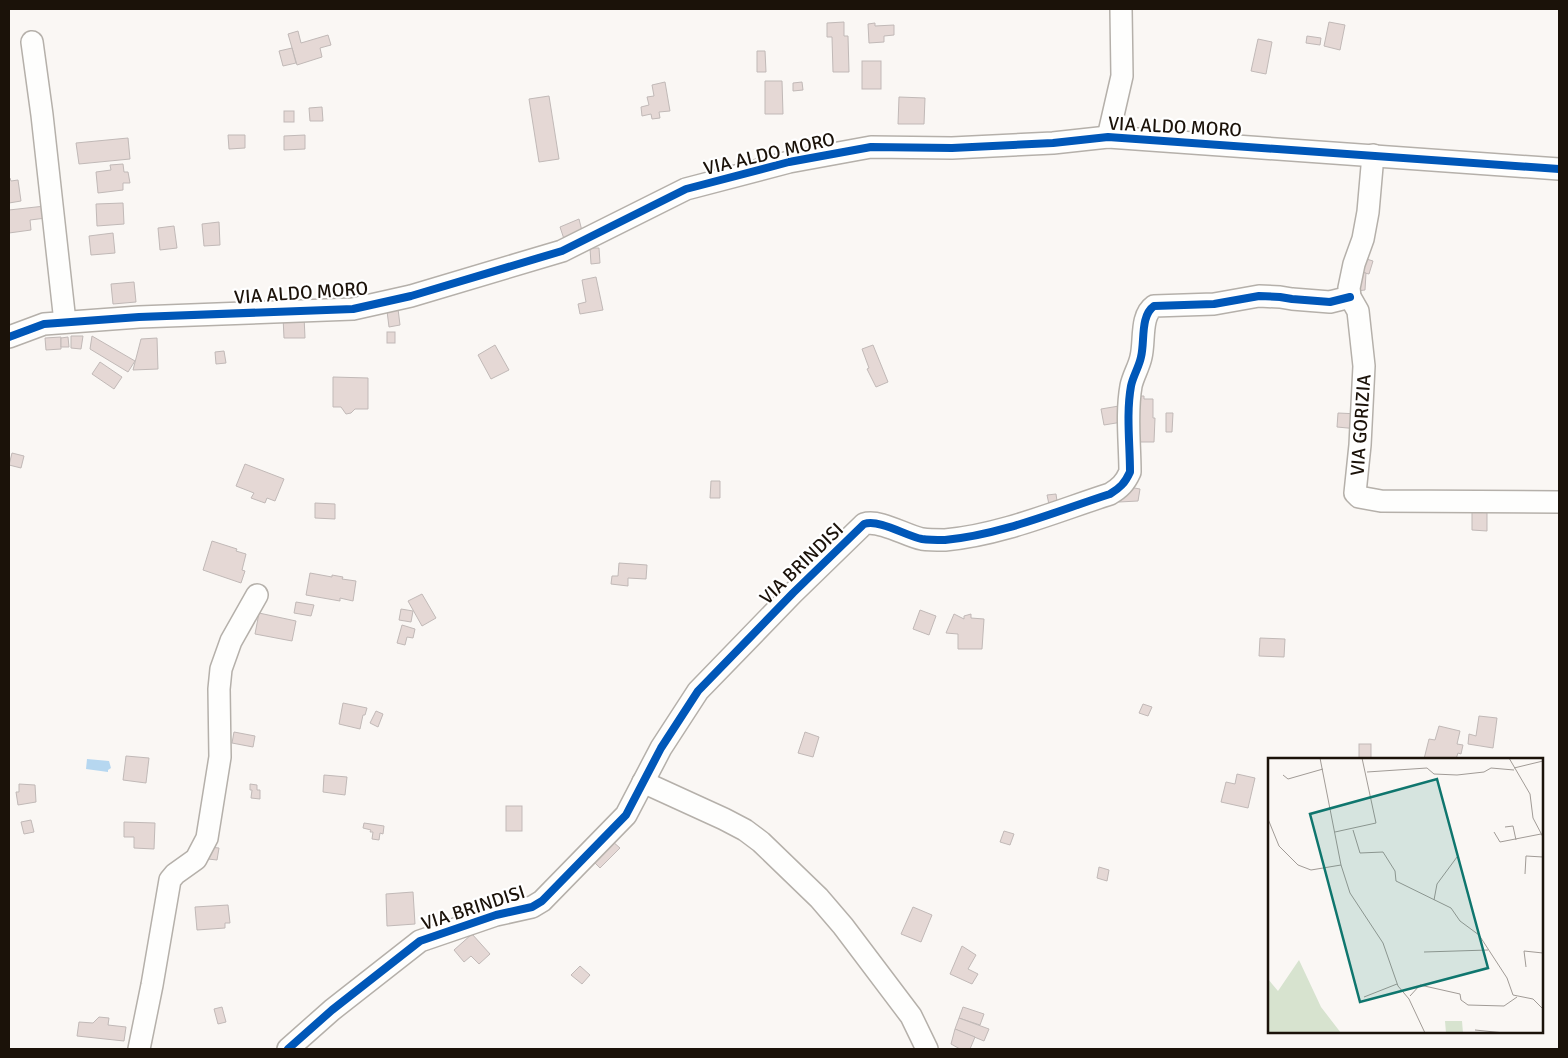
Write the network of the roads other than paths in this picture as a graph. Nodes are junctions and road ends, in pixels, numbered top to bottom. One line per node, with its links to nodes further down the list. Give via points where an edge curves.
1 (1120, 9): 3 (street, via 1122,76)
2 (32, 42): 7 (street)
3 (1108, 136): 4 (street, VIA ALDO MORO); 7 (street, VIA ALDO MORO, via 1053,143 952,148 871,146 789,162 686,189 562,251 411,296 353,308)
4 (1374, 155): 5 (street, VIA ALDO MORO); 6 (street, VIA GORIZIA, via 1368,212 1354,264)
5 (1559, 169)
6 (1350, 297): 9 (street, VIA GORIZIA, via 1358,311 1364,366 1355,493 1359,497 1381,501); 11 (street, VIA BRINDISI, via 1330,302 1259,296 1214,304 1154,306 1147,316 1142,356 1131,384 1130,472 1120,488 996,531 944,540 922,539 878,524 864,524 698,691)
7 (65, 322): 8 (street, VIA ALDO MORO, via 44,324)
8 (9, 337)
9 (1559, 502)
10 (257, 595): 12 (street, via 231,641 221,669 220,757 207,838 196,859 170,880)
11 (643, 782): 13 (street, VIA BRINDISI, via 626,815 542,901 532,907 496,914 420,941); 14 (street, via 731,822 767,848 843,926 911,1016)
12 (139, 1049)
13 (288, 1049)
14 (927, 1049)

